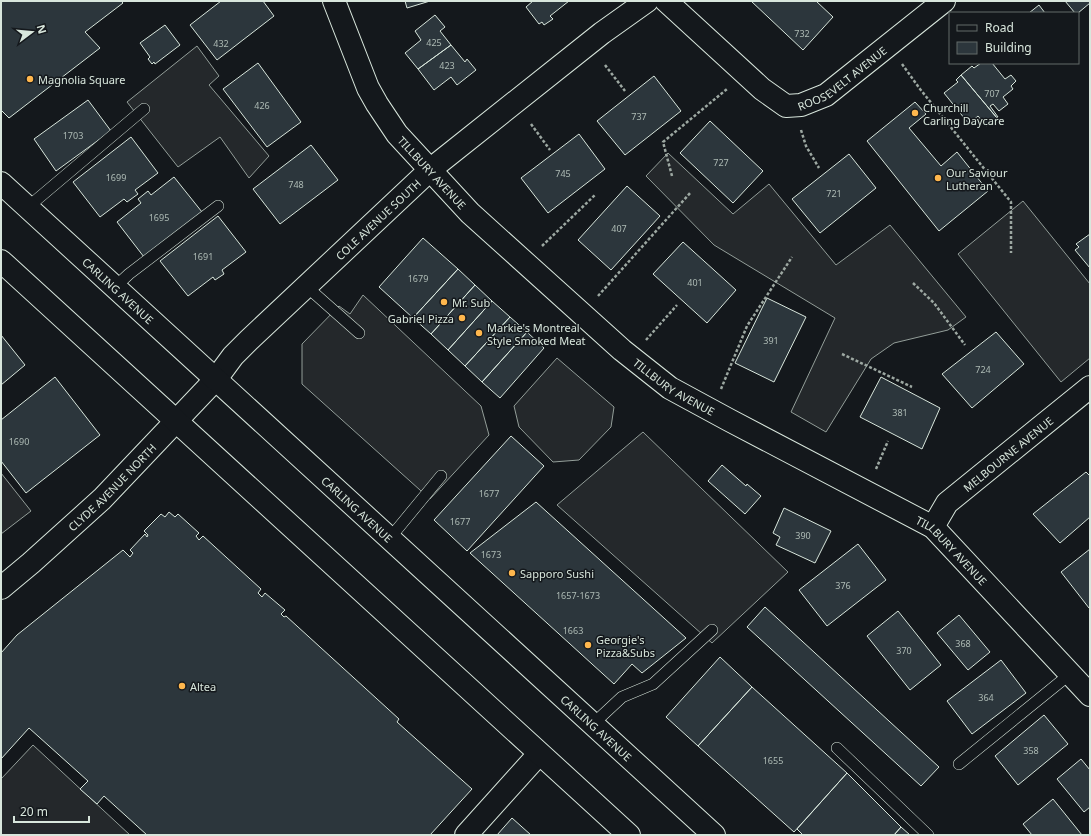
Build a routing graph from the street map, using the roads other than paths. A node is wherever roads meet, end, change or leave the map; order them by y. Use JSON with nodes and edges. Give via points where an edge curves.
{"nodes":[{"id":1,"x":334,"y":1,"type":"edge"},
{"id":2,"x":647,"y":1,"type":"edge"},
{"id":3,"x":666,"y":1,"type":"edge"},
{"id":4,"x":944,"y":1,"type":"edge"},
{"id":5,"x":144,"y":109,"type":"dead end"},
{"id":6,"x":431,"y":169,"type":"junction"},
{"id":7,"x":1,"y":183,"type":"edge"},
{"id":8,"x":218,"y":206,"type":"dead end"},
{"id":9,"x":28,"y":208,"type":"junction"},
{"id":10,"x":1,"y":261,"type":"edge"},
{"id":11,"x":306,"y":286,"type":"junction"},
{"id":12,"x":115,"y":287,"type":"junction"},
{"id":13,"x":359,"y":333,"type":"dead end"},
{"id":14,"x":216,"y":379,"type":"junction"},
{"id":15,"x":1090,"y":387,"type":"edge"},
{"id":16,"x":176,"y":422,"type":"junction"},
{"id":17,"x":441,"y":476,"type":"dead end"},
{"id":18,"x":933,"y":527,"type":"junction"},
{"id":19,"x":390,"y":538,"type":"junction"},
{"id":20,"x":1,"y":588,"type":"edge"},
{"id":21,"x":712,"y":630,"type":"dead end"},
{"id":22,"x":1070,"y":674,"type":"junction"},
{"id":23,"x":1090,"y":695,"type":"edge"},
{"id":24,"x":593,"y":724,"type":"junction"},
{"id":25,"x":837,"y":748,"type":"dead end"},
{"id":26,"x":539,"y":754,"type":"junction"},
{"id":27,"x":959,"y":764,"type":"dead end"},
{"id":28,"x":466,"y":835,"type":"edge"},
{"id":29,"x":628,"y":835,"type":"edge"},
{"id":30,"x":714,"y":835,"type":"edge"},
{"id":31,"x":928,"y":835,"type":"edge"}],
"edges":[{"from":1,"to":6,"type":"street","name":"TILLBURY AVENUE","via":[[368,88],[377,104],[397,134]]},
{"from":2,"to":6,"type":"street","name":"COLE AVENUE SOUTH","via":[[602,33]]},
{"from":3,"to":4,"type":"street","name":"ROOSEVELT AVENUE","via":[[762,89],[786,106],[801,105],[826,95]]},
{"from":5,"to":9,"type":"lane"},
{"from":6,"to":11,"type":"street","name":"COLE AVENUE SOUTH"},
{"from":6,"to":18,"type":"street","name":"TILLBURY AVENUE","via":[[470,213],[622,350],[670,388]]},
{"from":7,"to":9,"type":"street","name":"CARLING AVENUE"},
{"from":8,"to":12,"type":"lane"},
{"from":9,"to":12,"type":"street","name":"CARLING AVENUE"},
{"from":10,"to":16,"type":"street"},
{"from":11,"to":13,"type":"lane"},
{"from":11,"to":14,"type":"street","name":"COLE AVENUE SOUTH","via":[[233,356]]},
{"from":12,"to":14,"type":"street","name":"CARLING AVENUE"},
{"from":14,"to":16,"type":"street","name":"CLYDE AVENUE NORTH"},
{"from":14,"to":19,"type":"street","name":"CARLING AVENUE"},
{"from":15,"to":18,"type":"street","name":"MELBOURNE AVENUE","via":[[947,503]]},
{"from":16,"to":20,"type":"street","name":"CLYDE AVENUE NORTH","via":[[102,500]]},
{"from":16,"to":26,"type":"street"},
{"from":17,"to":19,"type":"lane"},
{"from":18,"to":22,"type":"street","name":"TILLBURY AVENUE"},
{"from":19,"to":24,"type":"street","name":"CARLING AVENUE"},
{"from":21,"to":24,"type":"lane","via":[[653,684],[622,697]]},
{"from":22,"to":23,"type":"street","name":"TILLBURY AVENUE"},
{"from":22,"to":27,"type":"lane"},
{"from":24,"to":30,"type":"street","name":"CARLING AVENUE"},
{"from":25,"to":31,"type":"lane"},
{"from":26,"to":28,"type":"street"},
{"from":26,"to":29,"type":"street"}]}
